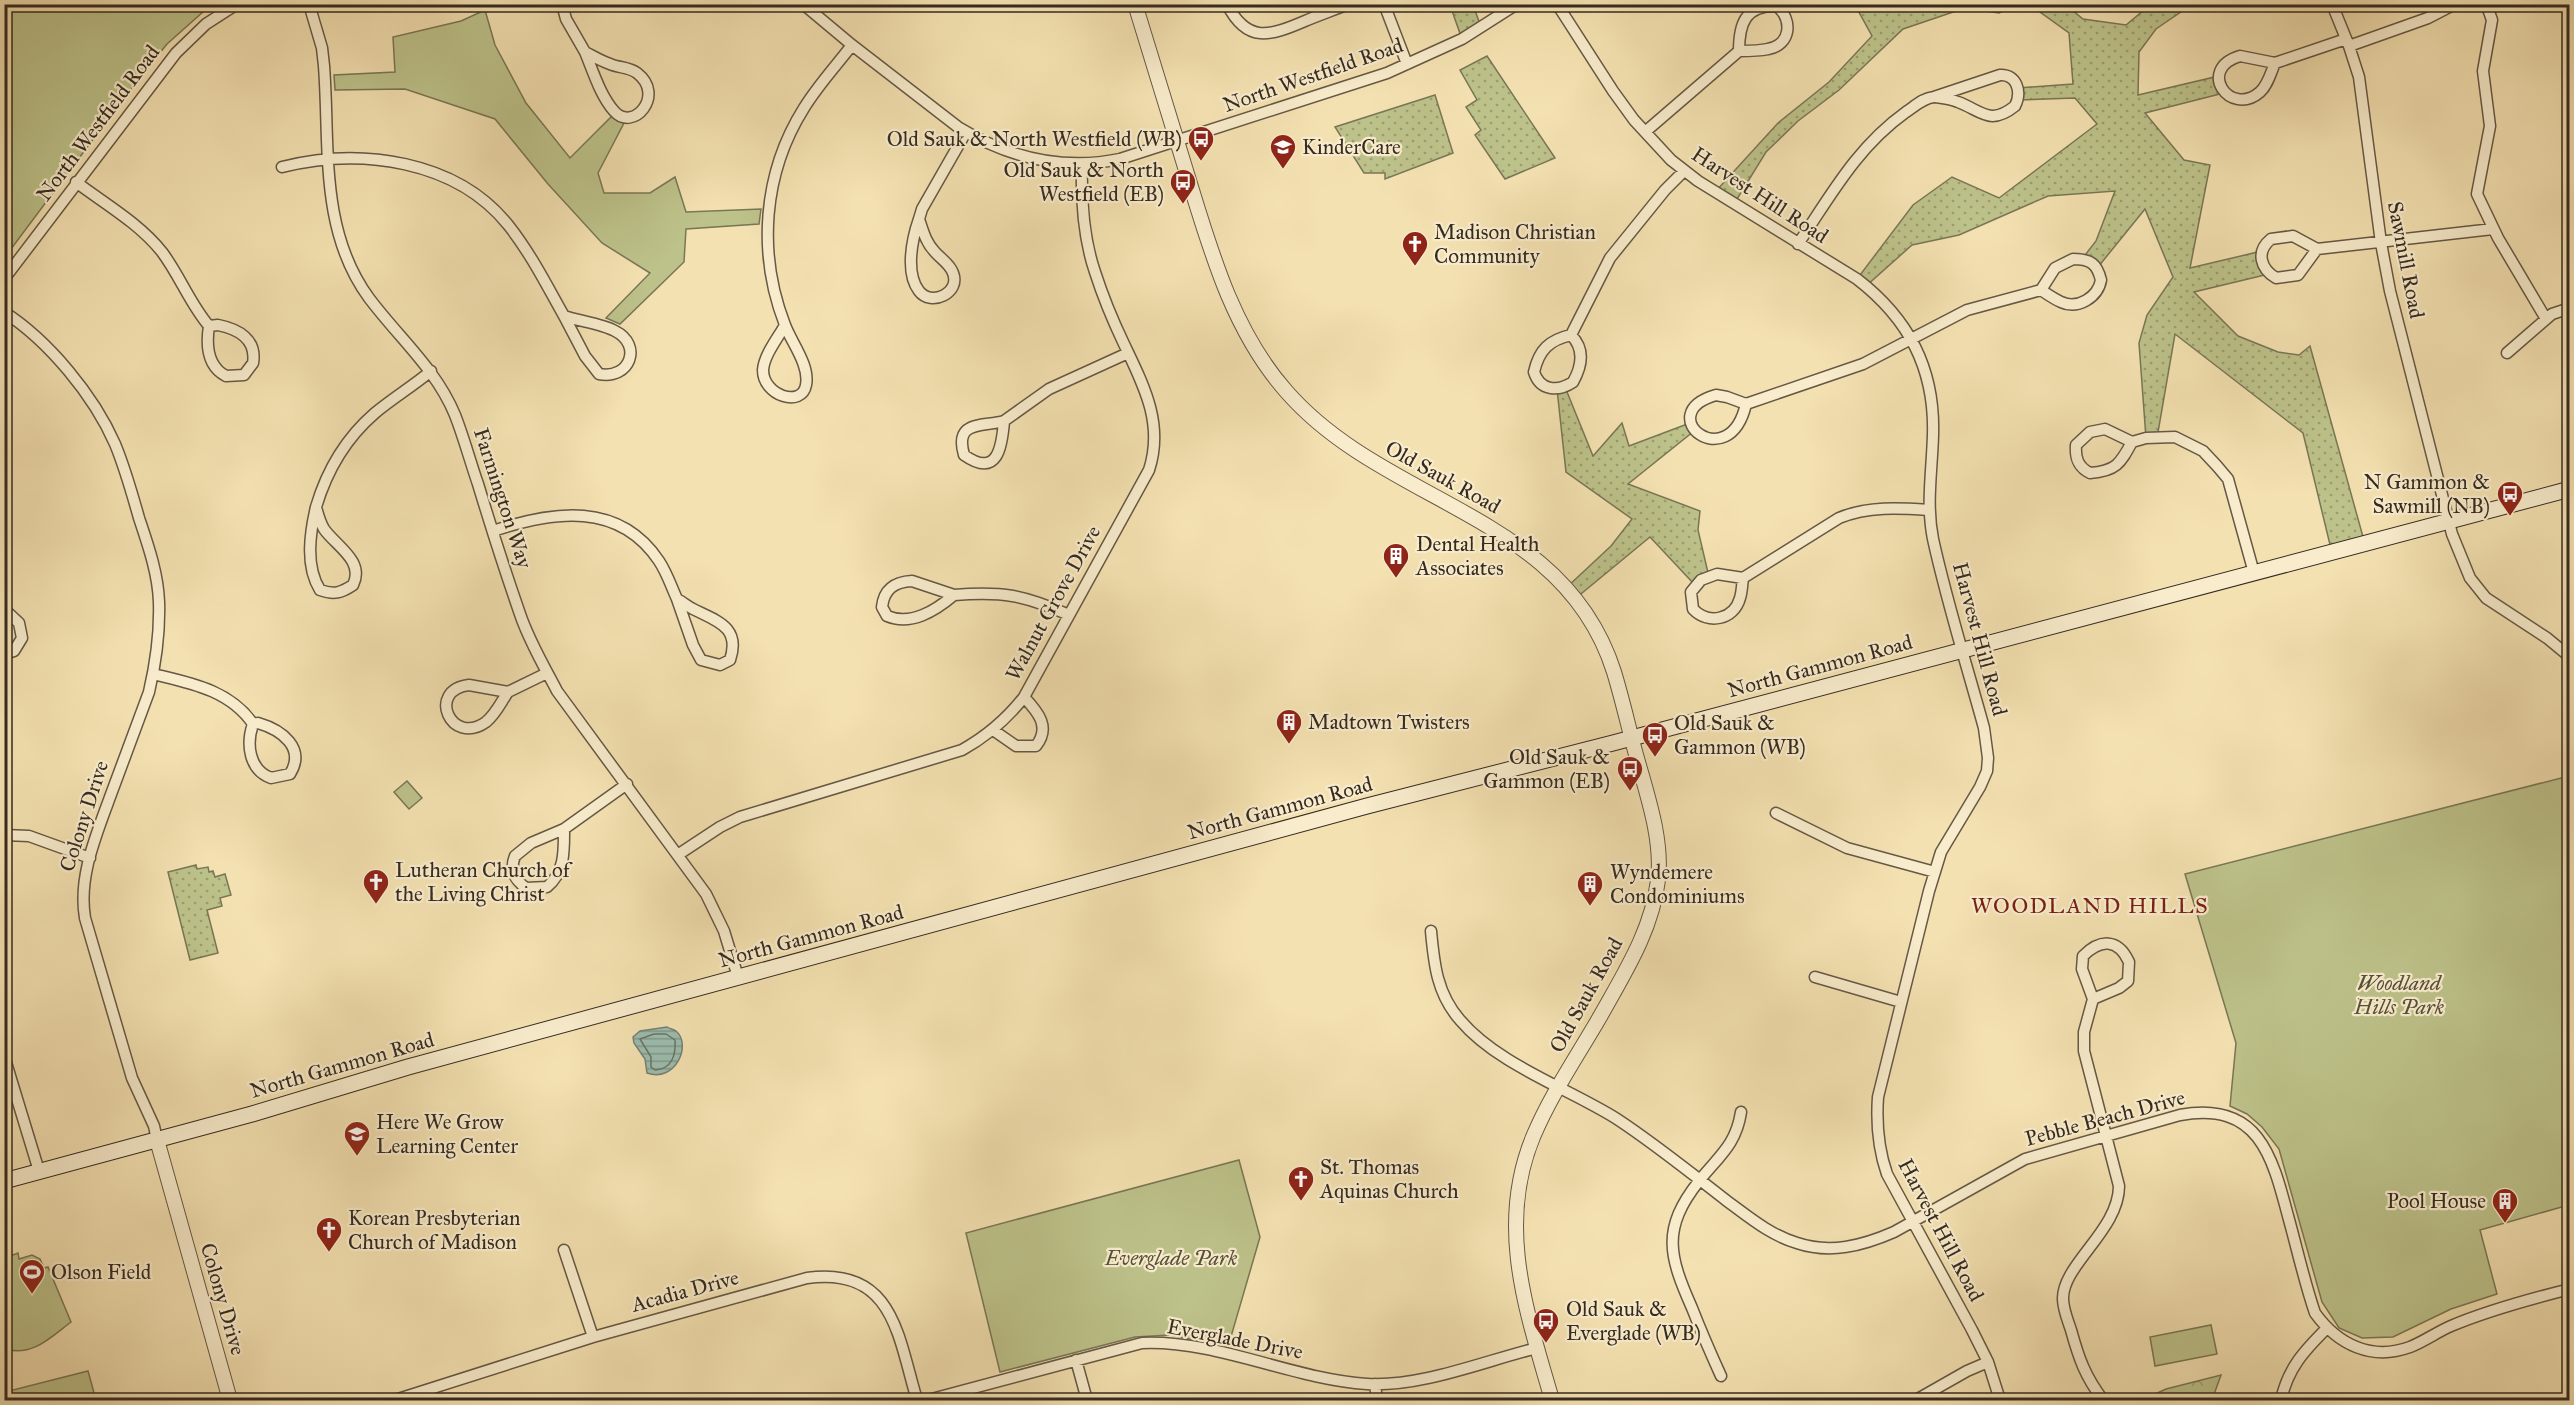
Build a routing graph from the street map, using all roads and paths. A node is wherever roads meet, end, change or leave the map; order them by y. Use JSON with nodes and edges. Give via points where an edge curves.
{"nodes":[{"id":1,"x":237,"y":4,"type":"edge"},
{"id":2,"x":309,"y":4,"type":"edge"},
{"id":3,"x":562,"y":4,"type":"edge"},
{"id":4,"x":803,"y":4,"type":"edge"},
{"id":5,"x":1135,"y":4,"type":"edge"},
{"id":6,"x":1227,"y":4,"type":"edge"},
{"id":7,"x":1348,"y":4,"type":"edge"},
{"id":8,"x":1384,"y":4,"type":"edge"},
{"id":9,"x":1517,"y":4,"type":"edge"},
{"id":10,"x":1557,"y":4,"type":"edge"},
{"id":11,"x":2332,"y":4,"type":"edge"},
{"id":12,"x":2455,"y":4,"type":"edge"},
{"id":13,"x":2482,"y":4,"type":"edge"},
{"id":14,"x":2348,"y":43,"type":"junction"},
{"id":15,"x":852,"y":45,"type":"junction"},
{"id":16,"x":1739,"y":51,"type":"junction"},
{"id":17,"x":585,"y":52,"type":"junction"},
{"id":18,"x":2275,"y":63,"type":"junction"},
{"id":19,"x":1407,"y":64,"type":"junction"},
{"id":20,"x":1934,"y":97,"type":"junction"},
{"id":21,"x":966,"y":132,"type":"junction"},
{"id":22,"x":1645,"y":132,"type":"junction"},
{"id":23,"x":1177,"y":141,"type":"junction"},
{"id":24,"x":328,"y":159,"type":"junction"},
{"id":25,"x":1082,"y":164,"type":"junction"},
{"id":26,"x":282,"y":167,"type":"dead end"},
{"id":27,"x":1684,"y":171,"type":"junction"},
{"id":28,"x":76,"y":182,"type":"junction"},
{"id":29,"x":919,"y":219,"type":"junction"},
{"id":30,"x":2493,"y":229,"type":"junction"},
{"id":31,"x":2381,"y":243,"type":"junction"},
{"id":32,"x":1798,"y":244,"type":"junction"},
{"id":33,"x":2318,"y":249,"type":"junction"},
{"id":34,"x":4,"y":279,"type":"edge"},
{"id":35,"x":2041,"y":290,"type":"junction"},
{"id":36,"x":2570,"y":308,"type":"edge"},
{"id":37,"x":4,"y":312,"type":"edge"},
{"id":38,"x":564,"y":316,"type":"junction"},
{"id":39,"x":2546,"y":319,"type":"junction"},
{"id":40,"x":785,"y":324,"type":"junction"},
{"id":41,"x":209,"y":326,"type":"junction"},
{"id":42,"x":1571,"y":335,"type":"junction"},
{"id":43,"x":1911,"y":339,"type":"junction"},
{"id":44,"x":1128,"y":353,"type":"junction"},
{"id":45,"x":2507,"y":353,"type":"dead end"},
{"id":46,"x":431,"y":371,"type":"junction"},
{"id":47,"x":1746,"y":404,"type":"junction"},
{"id":48,"x":1004,"y":421,"type":"junction"},
{"id":49,"x":2132,"y":442,"type":"junction"},
{"id":50,"x":2570,"y":489,"type":"edge"},
{"id":51,"x":316,"y":507,"type":"junction"},
{"id":52,"x":1929,"y":510,"type":"junction"},
{"id":53,"x":2448,"y":521,"type":"junction"},
{"id":54,"x":493,"y":531,"type":"junction"},
{"id":55,"x":2254,"y":573,"type":"junction"},
{"id":56,"x":1743,"y":578,"type":"junction"},
{"id":57,"x":954,"y":595,"type":"junction"},
{"id":58,"x":677,"y":599,"type":"junction"},
{"id":59,"x":4,"y":609,"type":"edge"},
{"id":60,"x":1069,"y":615,"type":"junction"},
{"id":61,"x":1963,"y":650,"type":"junction"},
{"id":62,"x":4,"y":654,"type":"edge"},
{"id":63,"x":2570,"y":657,"type":"edge"},
{"id":64,"x":547,"y":673,"type":"junction"},
{"id":65,"x":153,"y":674,"type":"junction"},
{"id":66,"x":508,"y":692,"type":"junction"},
{"id":67,"x":1024,"y":697,"type":"junction"},
{"id":68,"x":253,"y":724,"type":"junction"},
{"id":69,"x":993,"y":730,"type":"junction"},
{"id":70,"x":1632,"y":738,"type":"junction"},
{"id":71,"x":627,"y":784,"type":"junction"},
{"id":72,"x":1776,"y":813,"type":"dead end"},
{"id":73,"x":564,"y":829,"type":"junction"},
{"id":74,"x":4,"y":835,"type":"edge"},
{"id":75,"x":679,"y":854,"type":"junction"},
{"id":76,"x":90,"y":858,"type":"junction"},
{"id":77,"x":1935,"y":872,"type":"junction"},
{"id":78,"x":1431,"y":931,"type":"dead end"},
{"id":79,"x":738,"y":977,"type":"junction"},
{"id":80,"x":1815,"y":977,"type":"dead end"},
{"id":81,"x":2093,"y":999,"type":"junction"},
{"id":82,"x":1901,"y":1002,"type":"junction"},
{"id":83,"x":4,"y":1056,"type":"edge"},
{"id":84,"x":1559,"y":1087,"type":"junction"},
{"id":85,"x":1741,"y":1112,"type":"dead end"},
{"id":86,"x":2105,"y":1135,"type":"junction"},
{"id":87,"x":157,"y":1140,"type":"junction"},
{"id":88,"x":39,"y":1172,"type":"junction"},
{"id":89,"x":1700,"y":1180,"type":"junction"},
{"id":90,"x":4,"y":1181,"type":"edge"},
{"id":91,"x":1911,"y":1222,"type":"junction"},
{"id":92,"x":564,"y":1250,"type":"dead end"},
{"id":93,"x":2570,"y":1289,"type":"edge"},
{"id":94,"x":2327,"y":1328,"type":"junction"},
{"id":95,"x":593,"y":1337,"type":"junction"},
{"id":96,"x":1537,"y":1348,"type":"junction"},
{"id":97,"x":1076,"y":1360,"type":"junction"},
{"id":98,"x":1988,"y":1362,"type":"junction"},
{"id":99,"x":1721,"y":1376,"type":"dead end"},
{"id":100,"x":1375,"y":1384,"type":"junction"},
{"id":101,"x":230,"y":1401,"type":"edge"},
{"id":102,"x":395,"y":1401,"type":"edge"},
{"id":103,"x":917,"y":1401,"type":"edge"},
{"id":104,"x":928,"y":1401,"type":"edge"},
{"id":105,"x":1087,"y":1401,"type":"edge"},
{"id":106,"x":1377,"y":1401,"type":"edge"},
{"id":107,"x":1552,"y":1401,"type":"edge"},
{"id":108,"x":1916,"y":1401,"type":"edge"},
{"id":109,"x":2000,"y":1401,"type":"edge"},
{"id":110,"x":2103,"y":1401,"type":"edge"},
{"id":111,"x":2281,"y":1401,"type":"edge"}],
"edges":[{"from":1,"to":28,"type":"street","name":"North Westfield Road","via":[[206,24],[176,53]]},
{"from":2,"to":24,"type":"street","name":"Farmington Way","via":[[322,48]]},
{"from":3,"to":17,"type":"street"},
{"from":4,"to":15,"type":"street","name":"North Westfield Road"},
{"from":5,"to":23,"type":"street","name":"Old Sauk Road","via":[[1166,126]]},
{"from":6,"to":7,"type":"street","via":[[1238,23],[1262,35]]},
{"from":8,"to":19,"type":"street"},
{"from":9,"to":19,"type":"street","name":"North Westfield Road","via":[[1462,39]]},
{"from":10,"to":22,"type":"street","name":"Harvest Hill Road","via":[[1613,91]]},
{"from":11,"to":14,"type":"street","name":"Sawmill Road"},
{"from":12,"to":14,"type":"street","via":[[2428,18]]},
{"from":13,"to":30,"type":"street","via":[[2492,20],[2483,71],[2490,126],[2477,194]]},
{"from":14,"to":18,"type":"street"},
{"from":14,"to":31,"type":"street","name":"Sawmill Road","via":[[2359,77]]},
{"from":15,"to":21,"type":"street","name":"North Westfield Road"},
{"from":15,"to":40,"type":"street","via":[[804,109],[787,140],[771,189],[769,266]]},
{"from":16,"to":16,"type":"street","via":[[1769,49],[1782,42],[1789,29],[1782,10],[1777,6],[1762,7],[1748,15],[1739,33]]},
{"from":16,"to":22,"type":"street"},
{"from":17,"to":17,"type":"street","via":[[614,111],[626,117],[641,113],[649,96],[638,74]]},
{"from":18,"to":18,"type":"street","via":[[2247,56],[2231,59],[2223,66],[2220,86],[2228,97],[2250,97],[2262,91]]},
{"from":19,"to":23,"type":"street","name":"North Westfield Road","via":[[1368,81]]},
{"from":20,"to":20,"type":"street","via":[[2007,75],[2013,78],[2019,92],[2015,106],[1990,117],[1957,101]]},
{"from":20,"to":32,"type":"street","via":[[1899,117],[1867,144],[1835,185]]},
{"from":21,"to":25,"type":"street","name":"North Westfield Road","via":[[1019,156]]},
{"from":21,"to":29,"type":"street"},
{"from":22,"to":27,"type":"street","name":"Harvest Hill Road"},
{"from":23,"to":25,"type":"street","name":"North Westfield Road","via":[[1120,159]]},
{"from":23,"to":70,"type":"street","name":"Old Sauk Road","via":[[1229,298],[1274,378],[1307,414],[1344,444],[1515,543],[1557,576],[1598,632],[1614,671]]},
{"from":24,"to":26,"type":"street"},
{"from":24,"to":38,"type":"street","via":[[406,163],[434,172],[481,199],[508,225]]},
{"from":24,"to":46,"type":"street","name":"Farmington Way","via":[[332,212],[347,259],[369,298]]},
{"from":25,"to":44,"type":"street","name":"Walnut Grove Drive","via":[[1083,216],[1094,269]]},
{"from":27,"to":32,"type":"street","name":"Harvest Hill Road"},
{"from":27,"to":42,"type":"street","via":[[1610,258]]},
{"from":28,"to":34,"type":"street","name":"North Westfield Road"},
{"from":28,"to":41,"type":"street","via":[[148,237],[176,272]]},
{"from":29,"to":29,"type":"street","via":[[911,251],[915,285],[924,296],[945,296],[954,284],[954,274],[927,242]]},
{"from":30,"to":31,"type":"street"},
{"from":30,"to":39,"type":"street"},
{"from":31,"to":33,"type":"street"},
{"from":31,"to":53,"type":"street","name":"Sawmill Road"},
{"from":32,"to":43,"type":"street","name":"Harvest Hill Road","via":[[1874,292],[1900,320]]},
{"from":33,"to":33,"type":"street","via":[[2293,236],[2277,237],[2266,243],[2261,261],[2264,269],[2276,278],[2292,278],[2306,267]]},
{"from":35,"to":35,"type":"street","via":[[2062,303],[2086,301],[2094,295],[2101,280],[2098,267],[2090,260],[2073,259],[2055,268]]},
{"from":35,"to":43,"type":"street","via":[[1966,310]]},
{"from":36,"to":39,"type":"street"},
{"from":37,"to":65,"type":"street","name":"Colony Drive","via":[[45,346],[80,386],[114,441],[155,573],[159,627]]},
{"from":38,"to":38,"type":"street","via":[[599,374],[609,376],[624,369],[631,351],[622,336],[615,330]]},
{"from":39,"to":45,"type":"street"},
{"from":40,"to":40,"type":"street","via":[[763,372],[766,385],[784,397],[803,392],[806,385],[803,364]]},
{"from":41,"to":41,"type":"street","via":[[213,364],[226,376],[244,375],[254,357],[247,337],[231,327]]},
{"from":42,"to":42,"type":"street","via":[[1548,343],[1543,349],[1534,372],[1542,385],[1557,389],[1573,382],[1582,357]]},
{"from":43,"to":47,"type":"street","via":[[1853,368]]},
{"from":43,"to":52,"type":"street","name":"Harvest Hill Road","via":[[1924,366],[1932,397]]},
{"from":44,"to":48,"type":"street","via":[[1049,389]]},
{"from":44,"to":60,"type":"street","name":"Walnut Grove Drive","via":[[1151,406],[1153,458]]},
{"from":46,"to":51,"type":"street","via":[[375,413],[352,436],[330,469]]},
{"from":46,"to":54,"type":"street","name":"Farmington Way","via":[[456,417]]},
{"from":47,"to":47,"type":"street","via":[[1716,395],[1696,405],[1690,423],[1701,437],[1723,437],[1737,426]]},
{"from":48,"to":48,"type":"street","via":[[978,424],[965,432],[961,440],[964,455],[983,462],[994,459],[1000,452]]},
{"from":49,"to":49,"type":"street","via":[[2105,429],[2090,432],[2076,444],[2075,456],[2082,469],[2104,472],[2118,465]]},
{"from":49,"to":55,"type":"street","via":[[2175,437],[2203,451],[2217,466],[2228,479]]},
{"from":50,"to":53,"type":"main road","name":"North Gammon Road"},
{"from":51,"to":51,"type":"street","via":[[311,538],[314,575],[320,590],[337,593],[353,585],[355,570],[347,552],[321,524]]},
{"from":52,"to":56,"type":"street","via":[[1886,508],[1851,513]]},
{"from":52,"to":61,"type":"street","name":"Harvest Hill Road"},
{"from":53,"to":55,"type":"main road","name":"North Gammon Road"},
{"from":53,"to":63,"type":"street","name":"Sawmill Road","via":[[2470,578],[2486,598]]},
{"from":54,"to":58,"type":"street","via":[[560,515],[616,523],[652,551]]},
{"from":54,"to":64,"type":"street","name":"Farmington Way","via":[[520,614]]},
{"from":55,"to":61,"type":"main road","name":"North Gammon Road"},
{"from":56,"to":56,"type":"street","via":[[1717,574],[1701,580],[1691,592],[1693,609],[1713,619],[1731,613],[1740,599]]},
{"from":57,"to":57,"type":"street","via":[[912,581],[902,582],[887,591],[882,607],[887,616],[903,621],[915,619]]},
{"from":57,"to":60,"type":"street","via":[[1019,595]]},
{"from":58,"to":58,"type":"street","via":[[701,660],[720,665],[730,660],[732,639],[726,626]]},
{"from":59,"to":62,"type":"street","via":[[19,623],[22,638],[14,651]]},
{"from":60,"to":67,"type":"street","name":"Walnut Grove Drive"},
{"from":61,"to":70,"type":"main road","name":"North Gammon Road"},
{"from":61,"to":77,"type":"street","name":"Harvest Hill Road","via":[[1989,759],[1983,782],[1949,836]]},
{"from":64,"to":66,"type":"street"},
{"from":64,"to":71,"type":"street","name":"Farmington Way"},
{"from":65,"to":68,"type":"street","via":[[212,690]]},
{"from":65,"to":76,"type":"street","name":"Colony Drive"},
{"from":66,"to":66,"type":"street","via":[[456,688],[446,703],[447,716],[457,726],[478,726],[490,718]]},
{"from":67,"to":69,"type":"street","name":"Walnut Grove Drive"},
{"from":67,"to":69,"type":"street","via":[[1036,710],[1044,730],[1036,746],[1016,746]]},
{"from":68,"to":68,"type":"street","via":[[250,753],[257,770],[271,778],[290,774],[296,759],[287,738],[270,727]]},
{"from":69,"to":75,"type":"street","name":"Walnut Grove Drive","via":[[962,750],[931,761],[740,817]]},
{"from":70,"to":79,"type":"main road","name":"North Gammon Road"},
{"from":70,"to":84,"type":"street","name":"Old Sauk Road","via":[[1657,847],[1659,875],[1654,900],[1649,922],[1626,970]]},
{"from":71,"to":73,"type":"street"},
{"from":71,"to":75,"type":"street","name":"Farmington Way"},
{"from":72,"to":77,"type":"street","via":[[1836,844]]},
{"from":73,"to":73,"type":"street","via":[[531,843],[514,856],[513,872],[518,882],[530,889],[552,883],[563,864]]},
{"from":74,"to":76,"type":"street","via":[[29,836]]},
{"from":75,"to":79,"type":"street","name":"Farmington Way","via":[[717,914]]},
{"from":76,"to":87,"type":"street","name":"Colony Drive","via":[[84,877],[85,918],[132,1078]]},
{"from":77,"to":82,"type":"street","name":"Harvest Hill Road"},
{"from":78,"to":84,"type":"street","name":"Pebble Beach Drive","via":[[1437,980],[1461,1022],[1502,1055]]},
{"from":79,"to":87,"type":"main road","name":"North Gammon Road"},
{"from":80,"to":82,"type":"street"},
{"from":81,"to":81,"type":"street","via":[[2128,981],[2129,962],[2119,946],[2100,944],[2083,956],[2082,969]]},
{"from":81,"to":86,"type":"street","via":[[2084,1032],[2084,1051]]},
{"from":82,"to":91,"type":"street","name":"Harvest Hill Road","via":[[1878,1097],[1876,1125],[1887,1174]]},
{"from":83,"to":88,"type":"street"},
{"from":84,"to":89,"type":"street","name":"Pebble Beach Drive","via":[[1617,1119]]},
{"from":84,"to":96,"type":"street","name":"Old Sauk Road","via":[[1524,1162],[1518,1189],[1518,1272]]},
{"from":85,"to":89,"type":"street","via":[[1738,1132]]},
{"from":86,"to":91,"type":"street","name":"Pebble Beach Drive","via":[[2025,1159]]},
{"from":86,"to":94,"type":"street","name":"Pebble Beach Drive","via":[[2194,1113],[2221,1115],[2251,1131],[2271,1157],[2310,1299]]},
{"from":86,"to":110,"type":"street","via":[[2119,1186],[2117,1205],[2069,1279],[2063,1300],[2079,1362]]},
{"from":87,"to":88,"type":"main road","name":"North Gammon Road"},
{"from":87,"to":101,"type":"street","name":"Colony Drive"},
{"from":88,"to":90,"type":"main road","name":"North Gammon Road"},
{"from":89,"to":91,"type":"street","name":"Pebble Beach Drive","via":[[1766,1229],[1799,1244],[1821,1248],[1865,1244]]},
{"from":89,"to":99,"type":"street","via":[[1674,1225],[1672,1256]]},
{"from":91,"to":98,"type":"street","name":"Harvest Hill Road"},
{"from":92,"to":95,"type":"street"},
{"from":93,"to":94,"type":"street","name":"Pebble Beach Drive","via":[[2451,1326],[2398,1350],[2366,1351],[2346,1344]]},
{"from":94,"to":111,"type":"street","via":[[2292,1368]]},
{"from":95,"to":102,"type":"street","name":"Acadia Drive"},
{"from":95,"to":103,"type":"street","name":"Acadia Drive","via":[[807,1278],[840,1277],[870,1291],[891,1315]]},
{"from":96,"to":100,"type":"street","name":"Everglade Drive","via":[[1426,1378]]},
{"from":96,"to":107,"type":"street","name":"Old Sauk Road"},
{"from":97,"to":100,"type":"street","name":"Everglade Drive","via":[[1142,1343],[1174,1343]]},
{"from":97,"to":104,"type":"street","name":"Everglade Drive"},
{"from":97,"to":105,"type":"street"},
{"from":98,"to":108,"type":"street"},
{"from":98,"to":109,"type":"street","name":"Harvest Hill Road"},
{"from":100,"to":106,"type":"street"}]}
